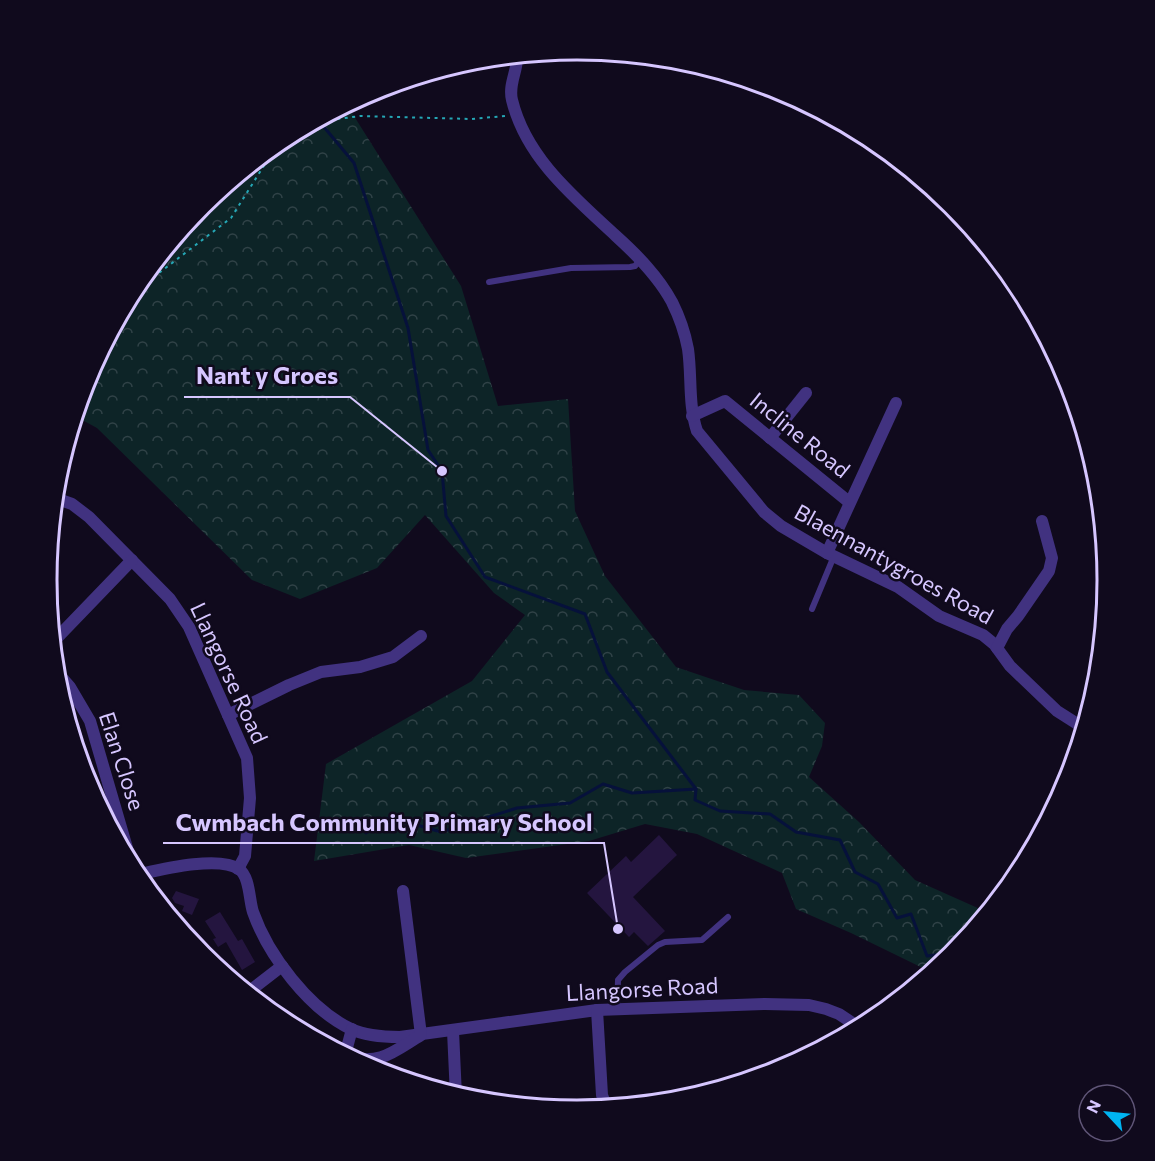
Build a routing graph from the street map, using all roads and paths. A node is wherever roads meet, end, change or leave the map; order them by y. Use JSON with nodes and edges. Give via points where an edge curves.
{"nodes":[{"id":1,"x":515,"y":64,"type":"edge"},
{"id":2,"x":517,"y":115,"type":"junction"},
{"id":3,"x":338,"y":119,"type":"edge"},
{"id":4,"x":264,"y":166,"type":"edge"},
{"id":5,"x":640,"y":259,"type":"junction"},
{"id":6,"x":158,"y":274,"type":"edge"},
{"id":7,"x":489,"y":282,"type":"dead end"},
{"id":8,"x":806,"y":393,"type":"dead end"},
{"id":9,"x":896,"y":403,"type":"dead end"},
{"id":10,"x":692,"y":416,"type":"junction"},
{"id":11,"x":770,"y":438,"type":"junction"},
{"id":12,"x":63,"y":501,"type":"edge"},
{"id":13,"x":849,"y":502,"type":"junction"},
{"id":14,"x":1042,"y":521,"type":"dead end"},
{"id":15,"x":830,"y":554,"type":"junction"},
{"id":16,"x":132,"y":560,"type":"junction"},
{"id":17,"x":812,"y":609,"type":"dead end"},
{"id":18,"x":60,"y":635,"type":"edge"},
{"id":19,"x":421,"y":636,"type":"dead end"},
{"id":20,"x":997,"y":648,"type":"junction"},
{"id":21,"x":68,"y":684,"type":"edge"},
{"id":22,"x":228,"y":715,"type":"junction"},
{"id":23,"x":1077,"y":723,"type":"edge"},
{"id":24,"x":123,"y":834,"type":"edge"},
{"id":25,"x":238,"y":869,"type":"junction"},
{"id":26,"x":146,"y":872,"type":"edge"},
{"id":27,"x":403,"y":891,"type":"dead end"},
{"id":28,"x":728,"y":917,"type":"dead end"},
{"id":29,"x":282,"y":966,"type":"junction"},
{"id":30,"x":254,"y":988,"type":"edge"},
{"id":31,"x":617,"y":1008,"type":"junction"},
{"id":32,"x":597,"y":1010,"type":"junction"},
{"id":33,"x":852,"y":1022,"type":"edge"},
{"id":34,"x":352,"y":1029,"type":"junction"},
{"id":35,"x":453,"y":1031,"type":"junction"},
{"id":36,"x":421,"y":1035,"type":"junction"},
{"id":37,"x":347,"y":1047,"type":"edge"},
{"id":38,"x":375,"y":1060,"type":"edge"},
{"id":39,"x":456,"y":1086,"type":"edge"},
{"id":40,"x":604,"y":1100,"type":"edge"}],
"edges":[{"from":1,"to":2,"type":"street","name":"Blaennantygroes Road","via":[[511,98]]},
{"from":2,"to":3,"type":"path","via":[[471,119]]},
{"from":2,"to":5,"type":"street","name":"Blaennantygroes Road","via":[[539,159]]},
{"from":4,"to":6,"type":"path","via":[[231,218]]},
{"from":5,"to":7,"type":"lane","via":[[630,267],[571,268]]},
{"from":5,"to":10,"type":"street","name":"Blaennantygroes Road","via":[[671,301],[681,323],[688,349]]},
{"from":8,"to":11,"type":"street"},
{"from":9,"to":13,"type":"street"},
{"from":10,"to":11,"type":"street","name":"Incline Road","via":[[725,401]]},
{"from":10,"to":15,"type":"street","name":"Blaennantygroes Road","via":[[697,431],[764,512]]},
{"from":11,"to":13,"type":"street","name":"Incline Road"},
{"from":12,"to":16,"type":"street","name":"Llangorse Road","via":[[89,517]]},
{"from":13,"to":15,"type":"street"},
{"from":14,"to":20,"type":"street","via":[[1052,558],[1049,571]]},
{"from":15,"to":17,"type":"lane"},
{"from":15,"to":20,"type":"street","name":"Blaennantygroes Road","via":[[898,587],[939,616],[983,635]]},
{"from":16,"to":18,"type":"street"},
{"from":16,"to":22,"type":"street","name":"Llangorse Road","via":[[170,599],[189,627]]},
{"from":19,"to":22,"type":"street","via":[[393,657],[360,667],[321,672]]},
{"from":20,"to":23,"type":"street","name":"Blaennantygroes Road","via":[[1057,711]]},
{"from":21,"to":24,"type":"street","name":"Elan Close","via":[[90,721]]},
{"from":22,"to":25,"type":"street","name":"Llangorse Road","via":[[247,758],[249,810],[245,856]]},
{"from":25,"to":26,"type":"street","via":[[220,864],[184,865]]},
{"from":25,"to":29,"type":"street","name":"Llangorse Road","via":[[244,873],[252,911]]},
{"from":27,"to":36,"type":"street"},
{"from":28,"to":31,"type":"lane","via":[[702,940],[665,942],[625,972],[618,980]]},
{"from":29,"to":30,"type":"street"},
{"from":29,"to":34,"type":"street","name":"Llangorse Road","via":[[307,996]]},
{"from":31,"to":32,"type":"street","name":"Llangorse Road"},
{"from":31,"to":33,"type":"street","name":"Llangorse Road","via":[[809,1005]]},
{"from":32,"to":35,"type":"street","name":"Llangorse Road"},
{"from":32,"to":40,"type":"street"},
{"from":34,"to":36,"type":"street","name":"Llangorse Road","via":[[385,1037]]},
{"from":34,"to":37,"type":"street"},
{"from":35,"to":36,"type":"street","name":"Llangorse Road"},
{"from":35,"to":39,"type":"street"},
{"from":36,"to":38,"type":"street","name":"Llangorse Road"}]}
